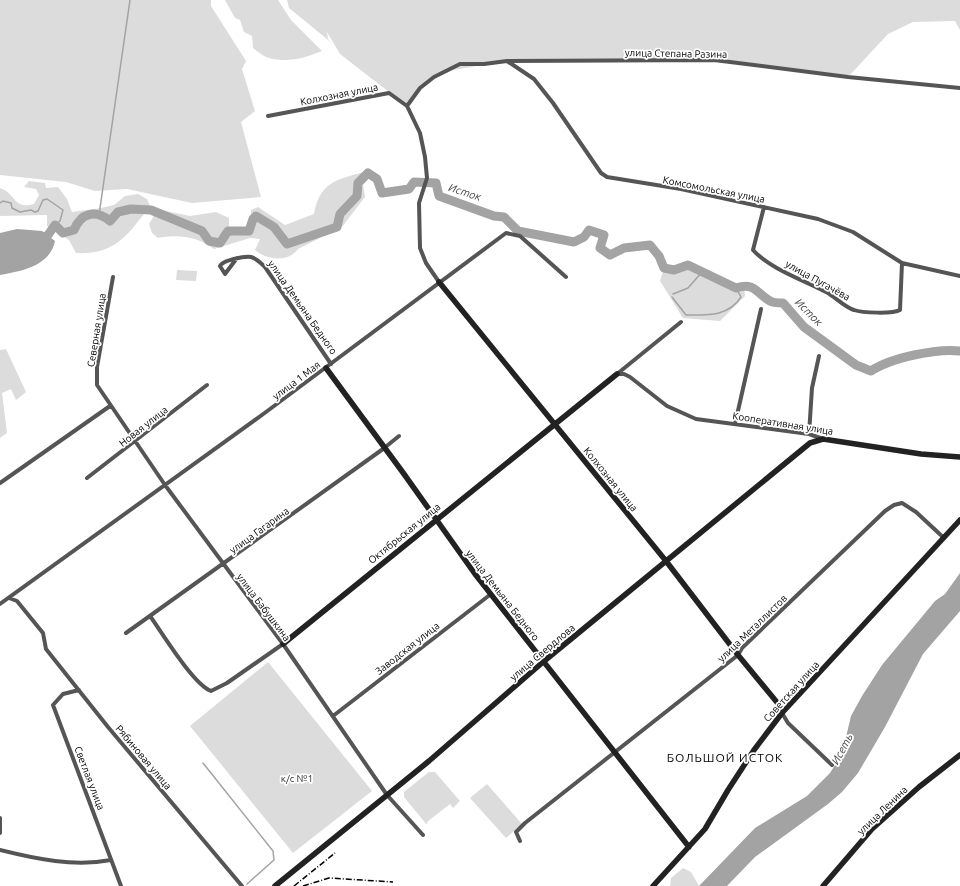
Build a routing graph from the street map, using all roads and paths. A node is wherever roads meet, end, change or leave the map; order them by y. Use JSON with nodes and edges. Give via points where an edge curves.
{"nodes":[{"id":1,"x":507,"y":61,"type":"junction"},
{"id":2,"x":960,"y":88,"type":"edge"},
{"id":3,"x":407,"y":106,"type":"junction"},
{"id":4,"x":268,"y":116,"type":"dead end"},
{"id":5,"x":764,"y":207,"type":"junction"},
{"id":6,"x":238,"y":258,"type":"dead end"},
{"id":7,"x":902,"y":263,"type":"junction"},
{"id":8,"x":960,"y":276,"type":"edge"},
{"id":9,"x":566,"y":277,"type":"dead end"},
{"id":10,"x":113,"y":278,"type":"dead end"},
{"id":11,"x":439,"y":282,"type":"junction"},
{"id":12,"x":761,"y":309,"type":"dead end"},
{"id":13,"x":681,"y":322,"type":"dead end"},
{"id":14,"x":819,"y":356,"type":"dead end"},
{"id":15,"x":328,"y":366,"type":"junction"},
{"id":16,"x":617,"y":374,"type":"junction"},
{"id":17,"x":97,"y":384,"type":"joint"},
{"id":18,"x":207,"y":385,"type":"dead end"},
{"id":19,"x":110,"y":406,"type":"junction"},
{"id":20,"x":554,"y":424,"type":"junction"},
{"id":21,"x":735,"y":424,"type":"junction"},
{"id":22,"x":809,"y":434,"type":"junction"},
{"id":23,"x":399,"y":436,"type":"dead end"},
{"id":24,"x":823,"y":439,"type":"junction"},
{"id":25,"x":135,"y":442,"type":"junction"},
{"id":26,"x":385,"y":448,"type":"junction"},
{"id":27,"x":960,"y":457,"type":"edge"},
{"id":28,"x":87,"y":478,"type":"dead end"},
{"id":29,"x":0,"y":483,"type":"edge"},
{"id":30,"x":164,"y":485,"type":"junction"},
{"id":31,"x":435,"y":519,"type":"junction"},
{"id":32,"x":960,"y":520,"type":"edge"},
{"id":33,"x":944,"y":538,"type":"junction"},
{"id":34,"x":666,"y":561,"type":"junction"},
{"id":35,"x":223,"y":565,"type":"junction"},
{"id":36,"x":491,"y":594,"type":"junction"},
{"id":37,"x":9,"y":598,"type":"junction"},
{"id":38,"x":0,"y":604,"type":"edge"},
{"id":39,"x":150,"y":616,"type":"junction"},
{"id":40,"x":126,"y":633,"type":"dead end"},
{"id":41,"x":283,"y":644,"type":"junction"},
{"id":42,"x":738,"y":655,"type":"junction"},
{"id":43,"x":543,"y":662,"type":"junction"},
{"id":44,"x":79,"y":690,"type":"junction"},
{"id":45,"x":782,"y":713,"type":"junction"},
{"id":46,"x":333,"y":716,"type":"junction"},
{"id":47,"x":615,"y":752,"type":"junction"},
{"id":48,"x":960,"y":755,"type":"edge"},
{"id":49,"x":832,"y":764,"type":"dead end"},
{"id":50,"x":387,"y":795,"type":"junction"},
{"id":51,"x":0,"y":818,"type":"edge"},
{"id":52,"x":0,"y":833,"type":"edge"},
{"id":53,"x":423,"y":835,"type":"dead end"},
{"id":54,"x":520,"y":841,"type":"dead end"},
{"id":55,"x":689,"y":847,"type":"junction"},
{"id":56,"x":0,"y":850,"type":"edge"},
{"id":57,"x":111,"y":860,"type":"junction"},
{"id":58,"x":121,"y":886,"type":"edge"},
{"id":59,"x":242,"y":886,"type":"edge"},
{"id":60,"x":275,"y":886,"type":"edge"},
{"id":61,"x":653,"y":886,"type":"edge"},
{"id":62,"x":824,"y":886,"type":"edge"}],
"edges":[{"from":1,"to":2,"type":"street","name":"улица Степана Разина","via":[[714,60]]},
{"from":1,"to":3,"type":"street","name":"улица Степана Разина","via":[[460,64],[434,77],[420,88]]},
{"from":1,"to":5,"type":"street","name":"Комсомольская улица","via":[[534,79],[589,158],[607,177],[681,189]]},
{"from":3,"to":4,"type":"street","name":"Колхозная улица","via":[[389,93]]},
{"from":3,"to":11,"type":"street","name":"Колхозная улица","via":[[420,133],[427,178],[419,204],[420,248],[426,263]]},
{"from":5,"to":7,"type":"street","name":"Комсомольская улица","via":[[818,219],[853,232]]},
{"from":5,"to":7,"type":"street","name":"улица Пугачёва","via":[[753,250],[795,278],[816,286],[854,310],[900,310]]},
{"from":6,"to":15,"type":"street","name":"улица Демьяна Бедного","via":[[251,256],[265,267]]},
{"from":7,"to":8,"type":"street","name":"Комсомольская улица"},
{"from":9,"to":11,"type":"street","name":"улица 1 Мая","via":[[520,236],[506,233]]},
{"from":10,"to":17,"type":"street","name":"Северная улица","via":[[97,367]]},
{"from":11,"to":15,"type":"street","name":"улица 1 Мая"},
{"from":11,"to":20,"type":"street","name":"Колхозная улица"},
{"from":12,"to":21,"type":"street"},
{"from":13,"to":16,"type":"street","name":"Октябрьская улица"},
{"from":14,"to":22,"type":"street","via":[[812,388]]},
{"from":15,"to":26,"type":"street","name":"улица Демьяна Бедного"},
{"from":15,"to":30,"type":"street","name":"улица 1 Мая"},
{"from":16,"to":20,"type":"street","name":"Октябрьская улица"},
{"from":16,"to":21,"type":"street","name":"Кооперативная улица","via":[[630,376],[667,406],[680,413],[696,419]]},
{"from":17,"to":19,"type":"street","name":"улица Бабушкина"},
{"from":18,"to":25,"type":"street","name":"Новая улица"},
{"from":19,"to":25,"type":"street","name":"улица Бабушкина"},
{"from":19,"to":29,"type":"street"},
{"from":20,"to":31,"type":"street","name":"Октябрьская улица"},
{"from":20,"to":34,"type":"street","name":"Колхозная улица"},
{"from":21,"to":22,"type":"street","name":"Кооперативная улица"},
{"from":22,"to":24,"type":"street","name":"Кооперативная улица"},
{"from":23,"to":26,"type":"street","name":"улица Гагарина"},
{"from":24,"to":27,"type":"street","name":"Кооперативная улица","via":[[921,454]]},
{"from":24,"to":34,"type":"street","name":"улица Свердлова","via":[[810,443]]},
{"from":25,"to":28,"type":"street","name":"Новая улица"},
{"from":25,"to":30,"type":"street","name":"улица Бабушкина"},
{"from":26,"to":31,"type":"street","name":"улица Демьяна Бедного"},
{"from":26,"to":35,"type":"street","name":"улица Гагарина"},
{"from":30,"to":35,"type":"street","name":"улица Бабушкина"},
{"from":30,"to":37,"type":"street","name":"улица 1 Мая"},
{"from":31,"to":36,"type":"street","name":"улица Демьяна Бедного"},
{"from":31,"to":41,"type":"street","name":"Октябрьская улица"},
{"from":32,"to":33,"type":"street","name":"Советская улица"},
{"from":33,"to":42,"type":"street","name":"улица Металлистов","via":[[908,506],[902,503],[894,505],[742,648]]},
{"from":33,"to":45,"type":"street","name":"Советская улица"},
{"from":34,"to":42,"type":"street","name":"Колхозная улица"},
{"from":34,"to":43,"type":"street","name":"улица Свердлова"},
{"from":35,"to":39,"type":"street","name":"улица Гагарина"},
{"from":35,"to":41,"type":"street","name":"улица Бабушкина"},
{"from":36,"to":43,"type":"street","name":"улица Демьяна Бедного"},
{"from":36,"to":46,"type":"street","name":"Заводская улица"},
{"from":37,"to":38,"type":"street","name":"улица 1 Мая"},
{"from":37,"to":44,"type":"street","name":"Рябиновая улица","via":[[17,601],[42,633],[46,649]]},
{"from":39,"to":40,"type":"street","name":"улица Гагарина"},
{"from":39,"to":41,"type":"street","name":"Октябрьская улица","via":[[193,676],[204,688],[211,691],[227,683]]},
{"from":41,"to":46,"type":"street","name":"улица Бабушкина"},
{"from":42,"to":45,"type":"street","name":"Колхозная улица","via":[[780,706]]},
{"from":42,"to":47,"type":"street","name":"улица Металлистов"},
{"from":43,"to":47,"type":"street","name":"улица Демьяна Бедного"},
{"from":43,"to":50,"type":"street","name":"улица Свердлова"},
{"from":44,"to":57,"type":"street","name":"Светлая улица","via":[[63,694],[53,705]]},
{"from":44,"to":59,"type":"street","name":"Рябиновая улица"},
{"from":45,"to":49,"type":"street","name":"Колхозная улица","via":[[788,723]]},
{"from":45,"to":55,"type":"street","name":"Советская улица","via":[[741,770],[705,829]]},
{"from":46,"to":50,"type":"street","name":"улица Бабушкина"},
{"from":47,"to":54,"type":"street","name":"улица Металлистов","via":[[525,823],[516,832]]},
{"from":47,"to":55,"type":"street","name":"улица Демьяна Бедного"},
{"from":48,"to":62,"type":"street","name":"улица Ленина","via":[[872,829]]},
{"from":50,"to":53,"type":"street","name":"улица Бабушкина"},
{"from":50,"to":60,"type":"street","name":"улица Свердлова"},
{"from":51,"to":52,"type":"street"},
{"from":55,"to":61,"type":"street","name":"Советская улица"},
{"from":56,"to":57,"type":"street","via":[[71,863]]},
{"from":57,"to":58,"type":"street","name":"Светлая улица"}]}
